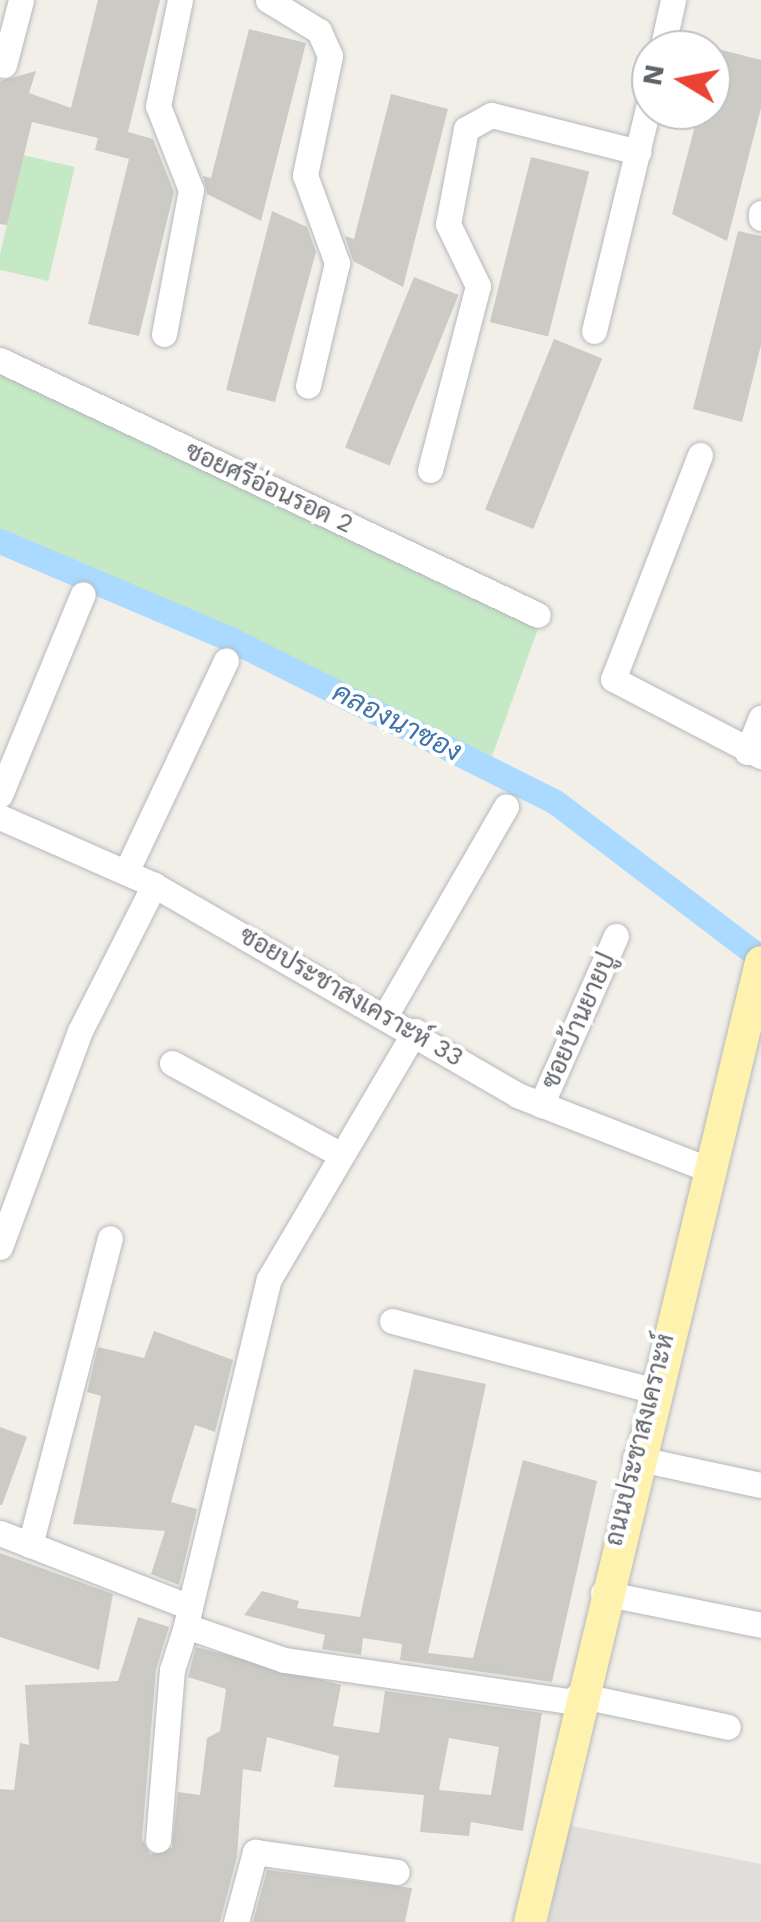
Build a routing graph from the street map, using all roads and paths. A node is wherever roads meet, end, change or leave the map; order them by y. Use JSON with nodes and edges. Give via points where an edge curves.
{"nodes":[{"id":1,"x":21,"y":0,"type":"edge"},
{"id":2,"x":180,"y":0,"type":"edge"},
{"id":3,"x":268,"y":0,"type":"edge"},
{"id":4,"x":674,"y":0,"type":"edge"},
{"id":5,"x":667,"y":30,"type":"edge"},
{"id":6,"x":4,"y":64,"type":"dead end"},
{"id":7,"x":643,"y":130,"type":"edge"},
{"id":8,"x":638,"y":152,"type":"junction"},
{"id":9,"x":594,"y":331,"type":"dead end"},
{"id":10,"x":164,"y":334,"type":"dead end"},
{"id":11,"x":0,"y":360,"type":"edge"},
{"id":12,"x":308,"y":386,"type":"dead end"},
{"id":13,"x":700,"y":455,"type":"dead end"},
{"id":14,"x":430,"y":470,"type":"dead end"},
{"id":15,"x":83,"y":594,"type":"dead end"},
{"id":16,"x":538,"y":616,"type":"dead end"},
{"id":17,"x":226,"y":660,"type":"dead end"},
{"id":18,"x":761,"y":718,"type":"edge"},
{"id":19,"x":754,"y":754,"type":"edge"},
{"id":20,"x":0,"y":795,"type":"edge"},
{"id":21,"x":506,"y":806,"type":"dead end"},
{"id":22,"x":0,"y":817,"type":"edge"},
{"id":23,"x":126,"y":872,"type":"junction"},
{"id":24,"x":154,"y":885,"type":"junction"},
{"id":25,"x":616,"y":936,"type":"dead end"},
{"id":26,"x":759,"y":967,"type":"edge"},
{"id":27,"x":385,"y":1016,"type":"junction"},
{"id":28,"x":415,"y":1031,"type":"junction"},
{"id":29,"x":172,"y":1063,"type":"dead end"},
{"id":30,"x":542,"y":1105,"type":"junction"},
{"id":31,"x":336,"y":1152,"type":"junction"},
{"id":32,"x":705,"y":1168,"type":"junction"},
{"id":33,"x":110,"y":1238,"type":"dead end"},
{"id":34,"x":0,"y":1247,"type":"edge"},
{"id":35,"x":392,"y":1321,"type":"dead end"},
{"id":36,"x":652,"y":1390,"type":"junction"},
{"id":37,"x":636,"y":1458,"type":"junction"},
{"id":38,"x":761,"y":1485,"type":"edge"},
{"id":39,"x":0,"y":1533,"type":"edge"},
{"id":40,"x":30,"y":1545,"type":"junction"},
{"id":41,"x":603,"y":1593,"type":"junction"},
{"id":42,"x":188,"y":1616,"type":"junction"},
{"id":43,"x":761,"y":1625,"type":"edge"},
{"id":44,"x":578,"y":1699,"type":"junction"},
{"id":45,"x":728,"y":1728,"type":"dead end"},
{"id":46,"x":158,"y":1840,"type":"dead end"},
{"id":47,"x":397,"y":1872,"type":"dead end"},
{"id":48,"x":236,"y":1922,"type":"edge"},
{"id":49,"x":530,"y":1922,"type":"edge"}],
"edges":[{"from":1,"to":6,"type":"street"},
{"from":2,"to":10,"type":"street","via":[[158,106],[191,190]]},
{"from":3,"to":12,"type":"street","via":[[320,31],[330,56],[305,175],[336,263]]},
{"from":4,"to":5,"type":"street"},
{"from":7,"to":8,"type":"street"},
{"from":8,"to":9,"type":"street"},
{"from":8,"to":14,"type":"street","via":[[491,115],[466,129],[448,224],[478,286]]},
{"from":11,"to":16,"type":"street","name":"ซอยศรีอ่อนรอด 2"},
{"from":13,"to":19,"type":"street","via":[[613,679]]},
{"from":15,"to":20,"type":"street"},
{"from":17,"to":23,"type":"street"},
{"from":18,"to":19,"type":"street"},
{"from":21,"to":27,"type":"street"},
{"from":22,"to":23,"type":"street","name":"ซอยประชาสงเคราะห์ 33"},
{"from":23,"to":24,"type":"street","name":"ซอยประชาสงเคราะห์ 33"},
{"from":24,"to":27,"type":"street","name":"ซอยประชาสงเคราะห์ 33"},
{"from":24,"to":34,"type":"street","via":[[80,1031]]},
{"from":25,"to":30,"type":"street","name":"ซอยบ้านยายปู"},
{"from":26,"to":32,"type":"main road","name":"ถนนประชาสงเคราะห์"},
{"from":27,"to":28,"type":"street","name":"ซอยประชาสงเคราะห์ 33"},
{"from":28,"to":30,"type":"street","name":"ซอยประชาสงเคราะห์ 33"},
{"from":28,"to":31,"type":"street"},
{"from":29,"to":31,"type":"street"},
{"from":30,"to":32,"type":"street","name":"ซอยประชาสงเคราะห์ 33"},
{"from":31,"to":42,"type":"street","via":[[268,1279]]},
{"from":32,"to":36,"type":"main road","name":"ถนนประชาสงเคราะห์"},
{"from":33,"to":40,"type":"street"},
{"from":35,"to":36,"type":"street"},
{"from":36,"to":37,"type":"main road","name":"ถนนประชาสงเคราะห์"},
{"from":37,"to":38,"type":"street"},
{"from":37,"to":41,"type":"main road","name":"ถนนประชาสงเคราะห์"},
{"from":39,"to":40,"type":"street"},
{"from":40,"to":42,"type":"street"},
{"from":41,"to":43,"type":"street"},
{"from":41,"to":44,"type":"main road","name":"ถนนประชาสงเคราะห์"},
{"from":42,"to":44,"type":"street","via":[[328,1670]]},
{"from":42,"to":46,"type":"street","via":[[172,1670]]},
{"from":44,"to":45,"type":"street"},
{"from":44,"to":49,"type":"main road","name":"ถนนประชาสงเคราะห์"},
{"from":47,"to":48,"type":"street","via":[[255,1852]]}]}
